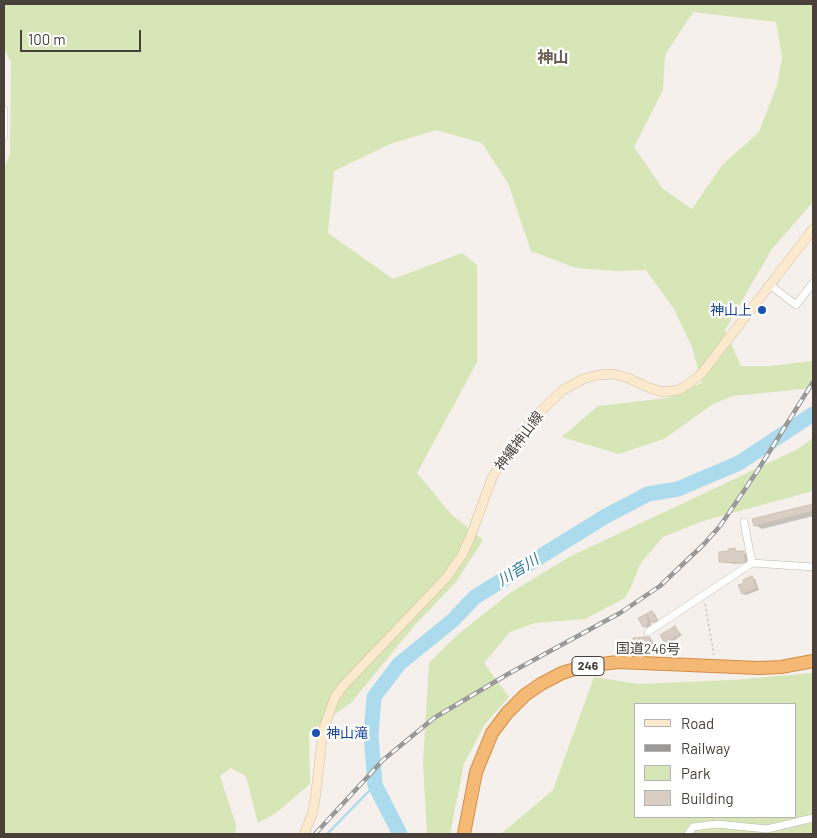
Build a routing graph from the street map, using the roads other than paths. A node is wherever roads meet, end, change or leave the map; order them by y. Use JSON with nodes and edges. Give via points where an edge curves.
{"nodes":[{"id":1,"x":4,"y":110,"type":"edge"},
{"id":2,"x":4,"y":136,"type":"edge"},
{"id":3,"x":813,"y":229,"type":"edge"},
{"id":4,"x":813,"y":283,"type":"edge"},
{"id":5,"x":770,"y":285,"type":"junction"},
{"id":6,"x":744,"y":522,"type":"dead end"},
{"id":7,"x":752,"y":563,"type":"junction"},
{"id":8,"x":813,"y":567,"type":"edge"},
{"id":9,"x":648,"y":632,"type":"dead end"},
{"id":10,"x":813,"y":661,"type":"edge"},
{"id":11,"x":813,"y":818,"type":"edge"},
{"id":12,"x":304,"y":834,"type":"edge"},
{"id":13,"x":464,"y":834,"type":"edge"},
{"id":14,"x":688,"y":834,"type":"edge"}],
"edges":[{"from":1,"to":2,"type":"street"},
{"from":3,"to":5,"type":"main road","name":"神縄神山線"},
{"from":4,"to":5,"type":"street","via":[[796,305]]},
{"from":5,"to":12,"type":"main road","name":"神縄神山線","via":[[702,373],[690,383],[678,390],[662,392],[614,374],[598,374],[564,390],[521,434],[502,461],[462,555],[447,577],[335,697],[323,731],[314,807]]},
{"from":6,"to":7,"type":"street"},
{"from":7,"to":8,"type":"street"},
{"from":7,"to":9,"type":"street"},
{"from":10,"to":13,"type":"highway","name":"国道246号","number":"246","via":[[759,668],[618,662],[584,666],[562,673],[525,695],[492,733],[476,772]]},
{"from":11,"to":14,"type":"street","via":[[768,829],[717,824],[701,826]]}]}
